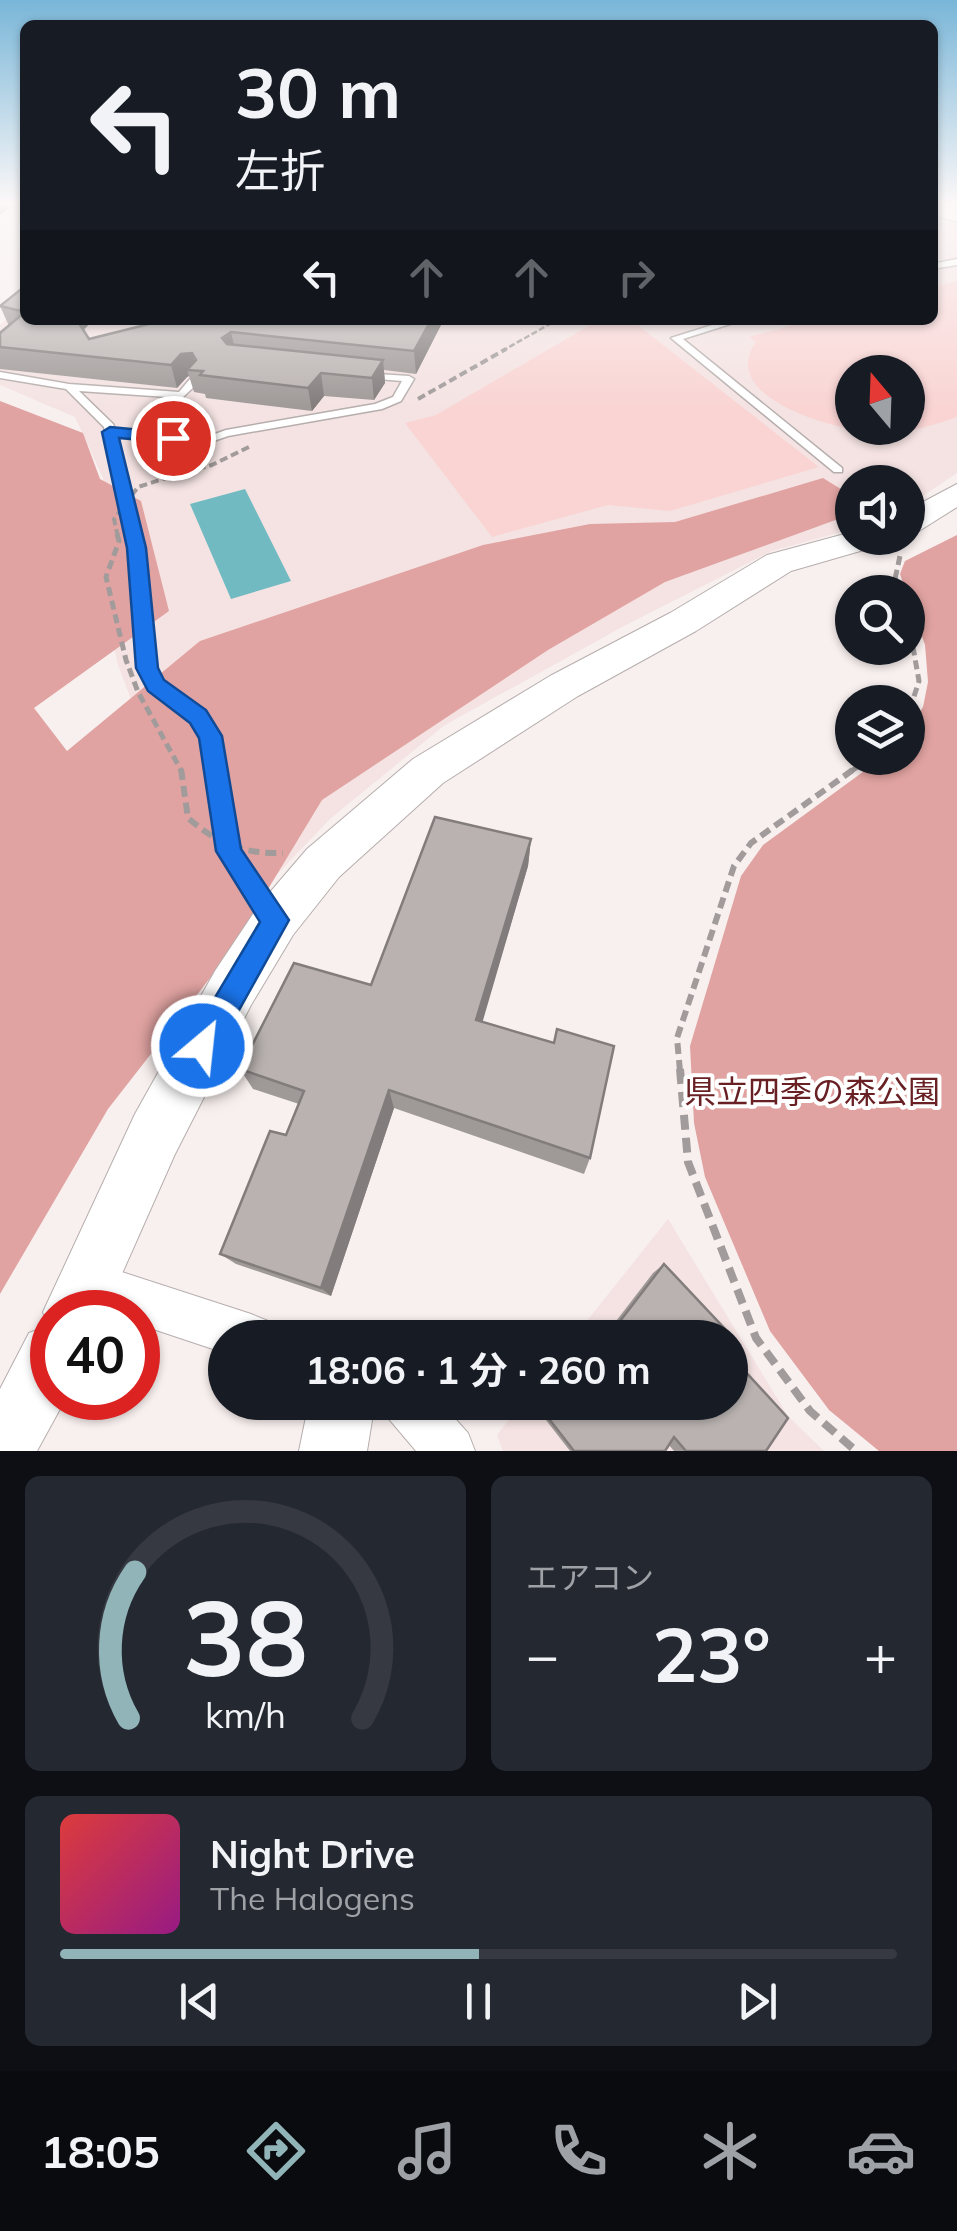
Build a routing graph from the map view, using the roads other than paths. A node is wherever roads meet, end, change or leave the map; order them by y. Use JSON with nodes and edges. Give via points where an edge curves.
{"nodes":[{"id":1,"x":721,"y":325,"type":"edge"},
{"id":2,"x":352,"y":373,"type":"edge"},
{"id":3,"x":0,"y":375,"type":"edge"},
{"id":4,"x":194,"y":382,"type":"edge"},
{"id":5,"x":68,"y":387,"type":"junction"},
{"id":6,"x":110,"y":432,"type":"junction"},
{"id":7,"x":835,"y":468,"type":"edge"},
{"id":8,"x":957,"y":493,"type":"edge"},
{"id":9,"x":925,"y":513,"type":"edge"},
{"id":10,"x":835,"y":555,"type":"edge"},
{"id":11,"x":276,"y":920,"type":"junction"},
{"id":12,"x":85,"y":1290,"type":"edge"},
{"id":13,"x":160,"y":1317,"type":"edge"},
{"id":14,"x":208,"y":1328,"type":"edge"},
{"id":15,"x":30,"y":1402,"type":"edge"},
{"id":16,"x":339,"y":1420,"type":"edge"},
{"id":17,"x":422,"y":1420,"type":"edge"},
{"id":18,"x":0,"y":1449,"type":"edge"},
{"id":19,"x":333,"y":1451,"type":"edge"},
{"id":20,"x":450,"y":1451,"type":"edge"}],
"edges":[{"from":1,"to":7,"type":"lane","via":[[676,338]]},
{"from":2,"to":6,"type":"lane","via":[[409,379],[397,399],[378,407],[205,442]]},
{"from":3,"to":5,"type":"lane"},
{"from":4,"to":5,"type":"lane","via":[[182,395]]},
{"from":5,"to":6,"type":"lane"},
{"from":6,"to":11,"type":"lane","via":[[136,548],[147,668],[210,736],[228,851]]},
{"from":8,"to":9,"type":"street"},
{"from":10,"to":11,"type":"street","via":[[779,563],[428,771],[323,863]]},
{"from":11,"to":12,"type":"street","via":[[155,1134]]},
{"from":13,"to":14,"type":"street"},
{"from":15,"to":18,"type":"street"},
{"from":16,"to":19,"type":"street"},
{"from":17,"to":20,"type":"street"}]}
